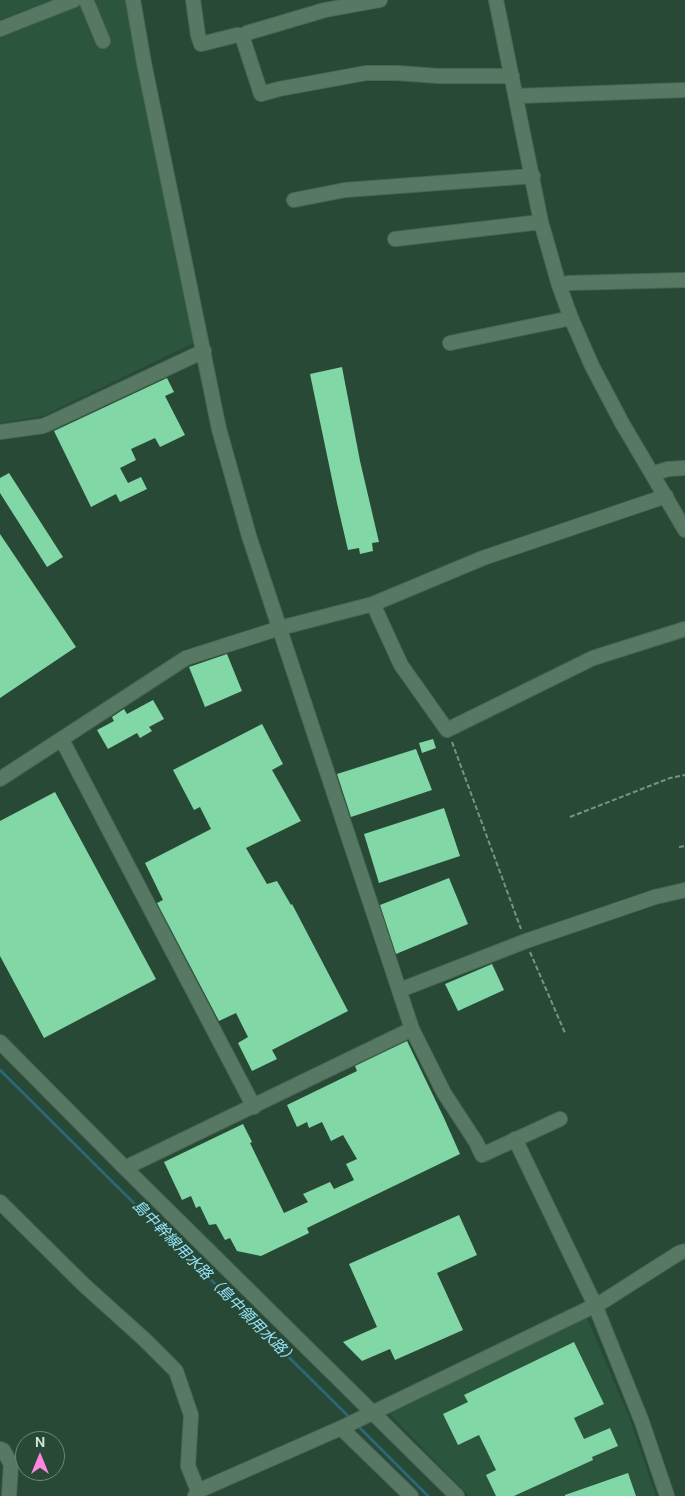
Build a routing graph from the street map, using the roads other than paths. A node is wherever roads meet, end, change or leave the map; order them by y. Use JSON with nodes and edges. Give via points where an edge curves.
{"nodes":[{"id":1,"x":74,"y":0,"type":"edge"},
{"id":2,"x":86,"y":0,"type":"edge"},
{"id":3,"x":133,"y":0,"type":"edge"},
{"id":4,"x":194,"y":0,"type":"edge"},
{"id":5,"x":380,"y":0,"type":"edge"},
{"id":6,"x":496,"y":0,"type":"edge"},
{"id":7,"x":0,"y":29,"type":"edge"},
{"id":8,"x":243,"y":36,"type":"junction"},
{"id":9,"x":103,"y":41,"type":"dead end"},
{"id":10,"x":512,"y":76,"type":"junction"},
{"id":11,"x":685,"y":90,"type":"edge"},
{"id":12,"x":516,"y":96,"type":"junction"},
{"id":13,"x":532,"y":176,"type":"junction"},
{"id":14,"x":294,"y":200,"type":"dead end"},
{"id":15,"x":542,"y":222,"type":"junction"},
{"id":16,"x":395,"y":239,"type":"dead end"},
{"id":17,"x":685,"y":280,"type":"edge"},
{"id":18,"x":559,"y":285,"type":"junction"},
{"id":19,"x":571,"y":318,"type":"junction"},
{"id":20,"x":450,"y":343,"type":"dead end"},
{"id":21,"x":204,"y":350,"type":"junction"},
{"id":22,"x":0,"y":432,"type":"edge"},
{"id":23,"x":685,"y":468,"type":"edge"},
{"id":24,"x":652,"y":474,"type":"junction"},
{"id":25,"x":666,"y":496,"type":"junction"},
{"id":26,"x":685,"y":530,"type":"edge"},
{"id":27,"x":372,"y":604,"type":"junction"},
{"id":28,"x":280,"y":628,"type":"junction"},
{"id":29,"x":685,"y":629,"type":"edge"},
{"id":30,"x":62,"y":740,"type":"junction"},
{"id":31,"x":0,"y":779,"type":"edge"},
{"id":32,"x":685,"y":890,"type":"edge"},
{"id":33,"x":400,"y":990,"type":"junction"},
{"id":34,"x":412,"y":1029,"type":"junction"},
{"id":35,"x":0,"y":1042,"type":"edge"},
{"id":36,"x":254,"y":1107,"type":"junction"},
{"id":37,"x":560,"y":1119,"type":"dead end"},
{"id":38,"x":516,"y":1139,"type":"junction"},
{"id":39,"x":125,"y":1168,"type":"junction"},
{"id":40,"x":0,"y":1202,"type":"edge"},
{"id":41,"x":685,"y":1251,"type":"edge"},
{"id":42,"x":595,"y":1305,"type":"junction"},
{"id":43,"x":374,"y":1412,"type":"junction"},
{"id":44,"x":342,"y":1428,"type":"junction"},
{"id":45,"x":0,"y":1449,"type":"edge"},
{"id":46,"x":197,"y":1494,"type":"edge"},
{"id":47,"x":9,"y":1496,"type":"edge"},
{"id":48,"x":411,"y":1496,"type":"edge"},
{"id":49,"x":457,"y":1496,"type":"edge"},
{"id":50,"x":667,"y":1496,"type":"edge"}],
"edges":[{"from":1,"to":7,"type":"street"},
{"from":2,"to":9,"type":"street"},
{"from":3,"to":21,"type":"street"},
{"from":4,"to":8,"type":"street","via":[[201,44]]},
{"from":5,"to":8,"type":"street","via":[[325,10]]},
{"from":6,"to":10,"type":"street"},
{"from":8,"to":10,"type":"street","via":[[261,94],[366,73]]},
{"from":10,"to":12,"type":"street"},
{"from":11,"to":12,"type":"street"},
{"from":12,"to":13,"type":"street"},
{"from":13,"to":14,"type":"street","via":[[345,190]]},
{"from":13,"to":15,"type":"street"},
{"from":15,"to":16,"type":"street"},
{"from":15,"to":18,"type":"street"},
{"from":17,"to":18,"type":"street"},
{"from":18,"to":19,"type":"street"},
{"from":19,"to":20,"type":"street"},
{"from":19,"to":24,"type":"street","via":[[592,366]]},
{"from":21,"to":22,"type":"street","via":[[43,426]]},
{"from":21,"to":28,"type":"street","via":[[219,428],[249,536]]},
{"from":23,"to":24,"type":"street"},
{"from":24,"to":25,"type":"street"},
{"from":25,"to":26,"type":"street"},
{"from":25,"to":27,"type":"street","via":[[482,558]]},
{"from":27,"to":28,"type":"street"},
{"from":27,"to":29,"type":"street","via":[[401,665],[447,730],[593,658]]},
{"from":28,"to":30,"type":"street","via":[[186,658]]},
{"from":28,"to":33,"type":"street"},
{"from":30,"to":31,"type":"street"},
{"from":30,"to":36,"type":"street"},
{"from":32,"to":33,"type":"street","via":[[526,941]]},
{"from":33,"to":34,"type":"street"},
{"from":34,"to":36,"type":"street"},
{"from":34,"to":38,"type":"street","via":[[444,1093],[482,1155]]},
{"from":35,"to":39,"type":"street"},
{"from":36,"to":39,"type":"street"},
{"from":37,"to":38,"type":"street"},
{"from":38,"to":42,"type":"street"},
{"from":39,"to":43,"type":"street"},
{"from":40,"to":46,"type":"street","via":[[176,1371],[191,1415],[188,1466]]},
{"from":41,"to":42,"type":"street"},
{"from":42,"to":43,"type":"street"},
{"from":42,"to":50,"type":"street","via":[[642,1422]]},
{"from":43,"to":44,"type":"street"},
{"from":43,"to":49,"type":"street"},
{"from":44,"to":46,"type":"street"},
{"from":44,"to":48,"type":"street"},
{"from":45,"to":47,"type":"street","via":[[11,1464]]}]}
